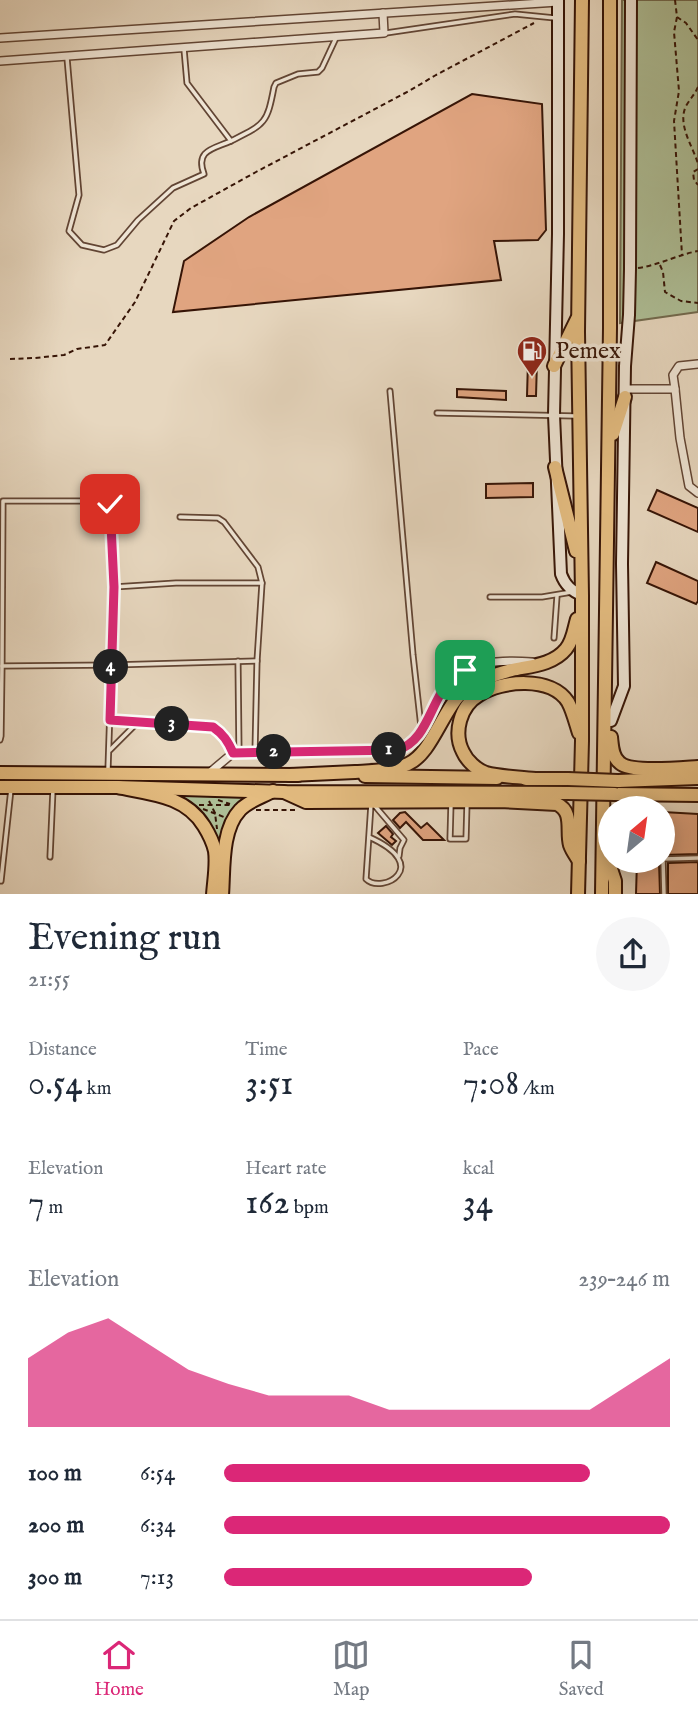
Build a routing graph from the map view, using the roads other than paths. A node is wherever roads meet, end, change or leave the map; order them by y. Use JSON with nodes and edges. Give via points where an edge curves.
{"nodes":[{"id":1,"x":582,"y":0,"type":"edge"},
{"id":2,"x":610,"y":0,"type":"edge"},
{"id":3,"x":631,"y":0,"type":"edge"},
{"id":4,"x":558,"y":1,"type":"edge"},
{"id":5,"x":383,"y":13,"type":"junction"},
{"id":6,"x":559,"y":18,"type":"junction"},
{"id":7,"x":384,"y":33,"type":"junction"},
{"id":8,"x":337,"y":37,"type":"junction"},
{"id":9,"x":0,"y":38,"type":"edge"},
{"id":10,"x":184,"y":48,"type":"junction"},
{"id":11,"x":67,"y":56,"type":"junction"},
{"id":12,"x":0,"y":61,"type":"edge"},
{"id":13,"x":231,"y":141,"type":"junction"},
{"id":14,"x":579,"y":316,"type":"junction"},
{"id":15,"x":698,"y":364,"type":"edge"},
{"id":16,"x":554,"y":366,"type":"junction"},
{"id":17,"x":674,"y":389,"type":"junction"},
{"id":18,"x":390,"y":391,"type":"dead end"},
{"id":19,"x":625,"y":393,"type":"junction"},
{"id":20,"x":437,"y":414,"type":"dead end"},
{"id":21,"x":554,"y":415,"type":"junction"},
{"id":22,"x":580,"y":416,"type":"junction"},
{"id":23,"x":608,"y":448,"type":"junction"},
{"id":24,"x":555,"y":467,"type":"junction"},
{"id":25,"x":698,"y":493,"type":"edge"},
{"id":26,"x":2,"y":501,"type":"edge"},
{"id":27,"x":180,"y":517,"type":"dead end"},
{"id":28,"x":581,"y":572,"type":"junction"},
{"id":29,"x":262,"y":583,"type":"junction"},
{"id":30,"x":114,"y":587,"type":"junction"},
{"id":31,"x":557,"y":596,"type":"junction"},
{"id":32,"x":579,"y":596,"type":"junction"},
{"id":33,"x":491,"y":597,"type":"dead end"},
{"id":34,"x":554,"y":638,"type":"dead end"},
{"id":35,"x":238,"y":661,"type":"junction"},
{"id":36,"x":257,"y":661,"type":"junction"},
{"id":37,"x":605,"y":661,"type":"junction"},
{"id":38,"x":546,"y":663,"type":"junction"},
{"id":39,"x":111,"y":665,"type":"junction"},
{"id":40,"x":2,"y":666,"type":"junction"},
{"id":41,"x":110,"y":720,"type":"junction"},
{"id":42,"x":139,"y":721,"type":"junction"},
{"id":43,"x":611,"y":721,"type":"junction"},
{"id":44,"x":421,"y":730,"type":"junction"},
{"id":45,"x":0,"y":740,"type":"edge"},
{"id":46,"x":582,"y":741,"type":"junction"},
{"id":47,"x":109,"y":751,"type":"junction"},
{"id":48,"x":255,"y":752,"type":"junction"},
{"id":49,"x":236,"y":753,"type":"junction"},
{"id":50,"x":698,"y":767,"type":"edge"},
{"id":51,"x":0,"y":773,"type":"edge"},
{"id":52,"x":108,"y":773,"type":"junction"},
{"id":53,"x":208,"y":774,"type":"junction"},
{"id":54,"x":290,"y":775,"type":"junction"},
{"id":55,"x":698,"y":778,"type":"edge"},
{"id":56,"x":535,"y":779,"type":"junction"},
{"id":57,"x":6,"y":787,"type":"edge"},
{"id":58,"x":53,"y":787,"type":"junction"},
{"id":59,"x":117,"y":787,"type":"junction"},
{"id":60,"x":617,"y":787,"type":"junction"},
{"id":61,"x":279,"y":792,"type":"junction"},
{"id":62,"x":698,"y":795,"type":"edge"},
{"id":63,"x":604,"y":796,"type":"edge"},
{"id":64,"x":451,"y":801,"type":"junction"},
{"id":65,"x":467,"y":801,"type":"junction"},
{"id":66,"x":371,"y":802,"type":"junction"},
{"id":67,"x":369,"y":837,"type":"junction"},
{"id":68,"x":50,"y":857,"type":"dead end"},
{"id":69,"x":399,"y":858,"type":"junction"},
{"id":70,"x":698,"y":858,"type":"edge"},
{"id":71,"x":579,"y":862,"type":"junction"},
{"id":72,"x":603,"y":873,"type":"edge"},
{"id":73,"x":612,"y":873,"type":"edge"},
{"id":74,"x":1,"y":881,"type":"edge"},
{"id":75,"x":396,"y":885,"type":"dead end"},
{"id":76,"x":374,"y":888,"type":"dead end"},
{"id":77,"x":213,"y":894,"type":"edge"},
{"id":78,"x":222,"y":894,"type":"edge"},
{"id":79,"x":578,"y":894,"type":"edge"},
{"id":80,"x":603,"y":894,"type":"edge"},
{"id":81,"x":615,"y":894,"type":"edge"},
{"id":82,"x":664,"y":894,"type":"edge"}],
"edges":[{"from":1,"to":14,"type":"main road"},
{"from":2,"to":23,"type":"main road"},
{"from":3,"to":19,"type":"main road"},
{"from":4,"to":5,"type":"street"},
{"from":4,"to":6,"type":"main road"},
{"from":5,"to":7,"type":"street"},
{"from":5,"to":9,"type":"street"},
{"from":6,"to":7,"type":"lane","via":[[515,14]]},
{"from":6,"to":16,"type":"main road"},
{"from":7,"to":8,"type":"street"},
{"from":8,"to":10,"type":"street"},
{"from":8,"to":13,"type":"lane","via":[[322,68],[276,83],[269,114],[256,129]]},
{"from":10,"to":11,"type":"street"},
{"from":10,"to":13,"type":"lane","via":[[187,83]]},
{"from":11,"to":12,"type":"street"},
{"from":11,"to":13,"type":"lane","via":[[79,195],[69,231],[82,245],[104,250],[117,245],[173,188],[204,174],[200,164],[206,152]]},
{"from":14,"to":16,"type":"main road"},
{"from":14,"to":22,"type":"main road"},
{"from":15,"to":17,"type":"street","via":[[679,366],[673,375]]},
{"from":16,"to":21,"type":"main road"},
{"from":17,"to":19,"type":"street"},
{"from":17,"to":25,"type":"street","via":[[689,486]]},
{"from":18,"to":44,"type":"lane"},
{"from":19,"to":23,"type":"main road"},
{"from":19,"to":43,"type":"main road","via":[[624,686]]},
{"from":20,"to":21,"type":"lane"},
{"from":21,"to":22,"type":"lane"},
{"from":21,"to":24,"type":"main road"},
{"from":22,"to":28,"type":"main road"},
{"from":23,"to":37,"type":"main road"},
{"from":24,"to":28,"type":"main road"},
{"from":24,"to":32,"type":"main road","via":[[561,574],[564,584]]},
{"from":26,"to":30,"type":"lane","via":[[110,504]]},
{"from":26,"to":40,"type":"lane"},
{"from":27,"to":29,"type":"lane","via":[[224,522],[258,567]]},
{"from":28,"to":32,"type":"main road"},
{"from":29,"to":30,"type":"lane"},
{"from":29,"to":36,"type":"lane"},
{"from":30,"to":39,"type":"lane"},
{"from":31,"to":32,"type":"lane"},
{"from":31,"to":33,"type":"lane"},
{"from":31,"to":34,"type":"lane"},
{"from":32,"to":38,"type":"main road","via":[[570,643],[560,656]]},
{"from":32,"to":46,"type":"main road"},
{"from":35,"to":36,"type":"lane"},
{"from":35,"to":39,"type":"lane"},
{"from":35,"to":49,"type":"lane"},
{"from":36,"to":48,"type":"lane"},
{"from":37,"to":43,"type":"main road"},
{"from":37,"to":63,"type":"main road"},
{"from":38,"to":44,"type":"street","via":[[488,663],[457,674],[446,684]]},
{"from":38,"to":54,"type":"main road","via":[[495,675],[467,688],[408,764],[384,770]]},
{"from":39,"to":40,"type":"lane"},
{"from":39,"to":41,"type":"lane"},
{"from":40,"to":45,"type":"lane"},
{"from":41,"to":42,"type":"lane"},
{"from":41,"to":47,"type":"lane"},
{"from":42,"to":47,"type":"lane"},
{"from":42,"to":49,"type":"lane","via":[[213,727]]},
{"from":43,"to":50,"type":"main road","via":[[613,752],[625,766]]},
{"from":44,"to":48,"type":"street","via":[[397,750]]},
{"from":46,"to":56,"type":"main road","via":[[568,702],[541,684],[506,685],[477,695],[461,716],[458,734],[465,757],[485,773]]},
{"from":46,"to":71,"type":"main road"},
{"from":47,"to":52,"type":"lane"},
{"from":48,"to":49,"type":"street"},
{"from":49,"to":53,"type":"street"},
{"from":51,"to":52,"type":"main road"},
{"from":52,"to":53,"type":"main road"},
{"from":53,"to":54,"type":"main road"},
{"from":54,"to":56,"type":"main road"},
{"from":55,"to":60,"type":"main road"},
{"from":56,"to":60,"type":"main road","bridge":true},
{"from":57,"to":58,"type":"main road"},
{"from":57,"to":74,"type":"lane"},
{"from":58,"to":59,"type":"main road"},
{"from":58,"to":68,"type":"lane"},
{"from":59,"to":61,"type":"main road"},
{"from":59,"to":77,"type":"main road","via":[[175,801],[199,818],[215,849]]},
{"from":60,"to":61,"type":"main road","bridge":true,"via":[[568,793]]},
{"from":60,"to":62,"type":"main road"},
{"from":61,"to":66,"type":"main road","via":[[306,802]]},
{"from":61,"to":78,"type":"main road","via":[[241,808],[232,820]]},
{"from":64,"to":65,"type":"main road"},
{"from":64,"to":65,"type":"lane","via":[[450,839],[466,839]]},
{"from":64,"to":66,"type":"main road"},
{"from":65,"to":71,"type":"main road","via":[[563,807],[570,846]]},
{"from":66,"to":67,"type":"lane"},
{"from":66,"to":69,"type":"lane","via":[[404,839]]},
{"from":67,"to":69,"type":"lane"},
{"from":67,"to":76,"type":"lane","via":[[366,879]]},
{"from":69,"to":75,"type":"lane"},
{"from":70,"to":82,"type":"lane","via":[[663,859]]},
{"from":71,"to":79,"type":"main road"},
{"from":72,"to":80,"type":"main road"},
{"from":73,"to":81,"type":"main road"}]}
